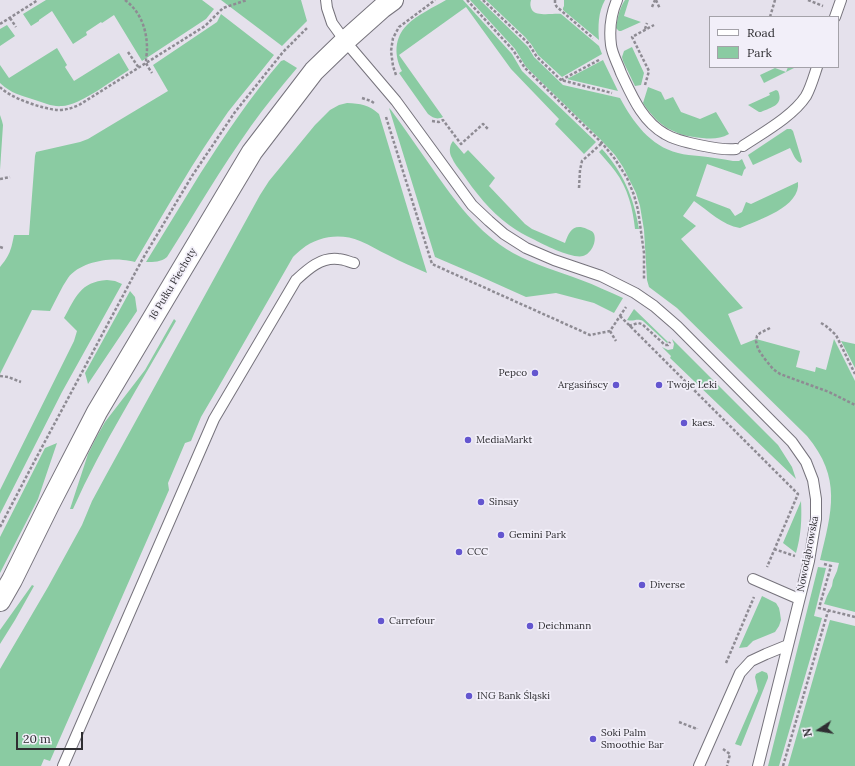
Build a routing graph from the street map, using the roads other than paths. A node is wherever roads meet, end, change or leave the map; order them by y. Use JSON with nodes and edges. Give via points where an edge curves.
{"nodes":[{"id":1,"x":326,"y":0,"type":"edge"},
{"id":2,"x":393,"y":0,"type":"edge"},
{"id":3,"x":618,"y":0,"type":"edge"},
{"id":4,"x":841,"y":0,"type":"edge"},
{"id":5,"x":835,"y":16,"type":"edge"},
{"id":6,"x":345,"y":41,"type":"junction"},
{"id":7,"x":817,"y":68,"type":"edge"},
{"id":8,"x":354,"y":263,"type":"dead end"},
{"id":9,"x":757,"y":580,"type":"road end"},
{"id":10,"x":799,"y":599,"type":"junction"},
{"id":11,"x":0,"y":601,"type":"edge"},
{"id":12,"x":788,"y":645,"type":"junction"},
{"id":13,"x":63,"y":766,"type":"edge"},
{"id":14,"x":700,"y":766,"type":"edge"},
{"id":15,"x":758,"y":766,"type":"edge"}],
"edges":[{"from":1,"to":6,"type":"lane","name":"Nowodąbrowska","via":[[332,23]]},
{"from":2,"to":6,"type":"street","name":"16 Pułku Piechoty"},
{"from":3,"to":7,"type":"lane","via":[[610,23],[611,46],[618,66],[633,100],[644,115],[666,135],[680,141],[726,150],[740,148],[788,116],[797,107],[806,95]]},
{"from":4,"to":5,"type":"lane"},
{"from":6,"to":10,"type":"lane","name":"Nowodąbrowska","via":[[396,101],[472,205],[489,221],[526,248],[601,276],[654,306],[792,442],[806,462],[813,480],[816,499],[816,519]]},
{"from":6,"to":11,"type":"street","name":"16 Pułku Piechoty","via":[[314,71],[248,159],[97,412]]},
{"from":8,"to":13,"type":"lane","via":[[339,259],[322,261],[296,280],[214,419]]},
{"from":9,"to":10,"type":"lane"},
{"from":10,"to":12,"type":"lane","name":"Nowodąbrowska"},
{"from":12,"to":14,"type":"lane","via":[[750,662],[740,674]]},
{"from":12,"to":15,"type":"lane","name":"Nowodąbrowska"}]}
